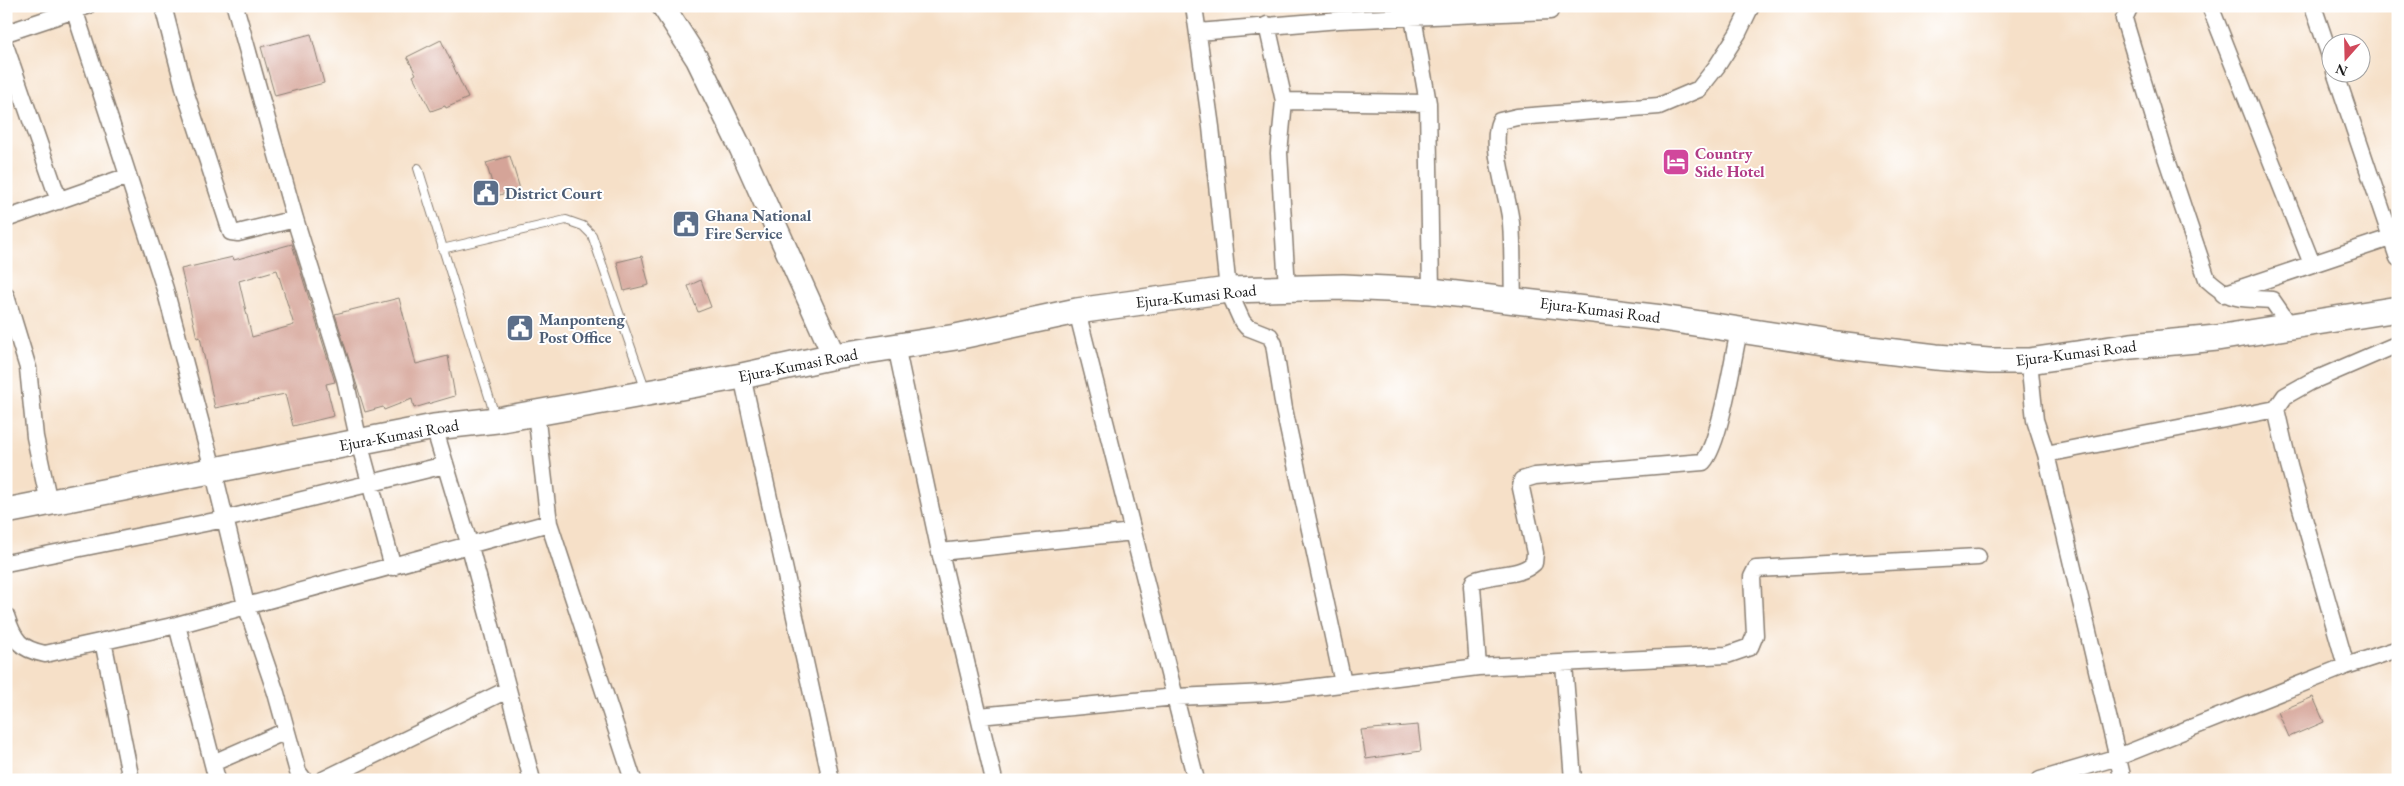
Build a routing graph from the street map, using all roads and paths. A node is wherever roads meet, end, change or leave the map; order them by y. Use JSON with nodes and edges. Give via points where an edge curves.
{"nodes":[{"id":1,"x":163,"y":6,"type":"edge"},
{"id":2,"x":235,"y":6,"type":"edge"},
{"id":3,"x":662,"y":6,"type":"edge"},
{"id":4,"x":1194,"y":6,"type":"edge"},
{"id":5,"x":1751,"y":6,"type":"edge"},
{"id":6,"x":2130,"y":6,"type":"edge"},
{"id":7,"x":2210,"y":6,"type":"edge"},
{"id":8,"x":2313,"y":6,"type":"edge"},
{"id":9,"x":78,"y":8,"type":"edge"},
{"id":10,"x":1550,"y":11,"type":"dead end"},
{"id":11,"x":1339,"y":13,"type":"edge"},
{"id":12,"x":1413,"y":17,"type":"junction"},
{"id":13,"x":1267,"y":25,"type":"junction"},
{"id":14,"x":1198,"y":32,"type":"junction"},
{"id":15,"x":6,"y":33,"type":"edge"},
{"id":16,"x":2322,"y":33,"type":"edge"},
{"id":17,"x":6,"y":48,"type":"edge"},
{"id":18,"x":2338,"y":82,"type":"edge"},
{"id":19,"x":1284,"y":101,"type":"junction"},
{"id":20,"x":1428,"y":103,"type":"junction"},
{"id":21,"x":418,"y":168,"type":"dead end"},
{"id":22,"x":128,"y":176,"type":"junction"},
{"id":23,"x":60,"y":201,"type":"junction"},
{"id":24,"x":6,"y":219,"type":"edge"},
{"id":25,"x":295,"y":219,"type":"junction"},
{"id":26,"x":2390,"y":238,"type":"junction"},
{"id":27,"x":442,"y":249,"type":"junction"},
{"id":28,"x":2398,"y":258,"type":"edge"},
{"id":29,"x":2312,"y":264,"type":"junction"},
{"id":30,"x":1288,"y":288,"type":"junction"},
{"id":31,"x":1228,"y":290,"type":"junction"},
{"id":32,"x":1431,"y":291,"type":"junction"},
{"id":33,"x":2223,"y":294,"type":"junction"},
{"id":34,"x":6,"y":296,"type":"edge"},
{"id":35,"x":1513,"y":300,"type":"junction"},
{"id":36,"x":2398,"y":309,"type":"edge"},
{"id":37,"x":1077,"y":310,"type":"junction"},
{"id":38,"x":2290,"y":326,"type":"junction"},
{"id":39,"x":1739,"y":330,"type":"junction"},
{"id":40,"x":2398,"y":344,"type":"edge"},
{"id":41,"x":896,"y":346,"type":"junction"},
{"id":42,"x":834,"y":356,"type":"junction"},
{"id":43,"x":2029,"y":361,"type":"junction"},
{"id":44,"x":742,"y":376,"type":"junction"},
{"id":45,"x":646,"y":393,"type":"junction"},
{"id":46,"x":2276,"y":409,"type":"junction"},
{"id":47,"x":536,"y":413,"type":"junction"},
{"id":48,"x":497,"y":420,"type":"junction"},
{"id":49,"x":434,"y":427,"type":"junction"},
{"id":50,"x":359,"y":442,"type":"junction"},
{"id":51,"x":2046,"y":454,"type":"junction"},
{"id":52,"x":445,"y":465,"type":"junction"},
{"id":53,"x":213,"y":469,"type":"junction"},
{"id":54,"x":370,"y":483,"type":"junction"},
{"id":55,"x":49,"y":503,"type":"junction"},
{"id":56,"x":6,"y":511,"type":"edge"},
{"id":57,"x":225,"y":520,"type":"junction"},
{"id":58,"x":549,"y":523,"type":"junction"},
{"id":59,"x":1133,"y":532,"type":"junction"},
{"id":60,"x":469,"y":544,"type":"junction"},
{"id":61,"x":940,"y":552,"type":"junction"},
{"id":62,"x":1978,"y":557,"type":"dead end"},
{"id":63,"x":6,"y":564,"type":"edge"},
{"id":64,"x":393,"y":567,"type":"junction"},
{"id":65,"x":246,"y":606,"type":"junction"},
{"id":66,"x":6,"y":616,"type":"edge"},
{"id":67,"x":177,"y":625,"type":"junction"},
{"id":68,"x":103,"y":641,"type":"junction"},
{"id":69,"x":2398,"y":648,"type":"edge"},
{"id":70,"x":1564,"y":664,"type":"junction"},
{"id":71,"x":2346,"y":666,"type":"junction"},
{"id":72,"x":1478,"y":667,"type":"junction"},
{"id":73,"x":1343,"y":683,"type":"junction"},
{"id":74,"x":507,"y":690,"type":"junction"},
{"id":75,"x":1176,"y":697,"type":"junction"},
{"id":76,"x":979,"y":716,"type":"junction"},
{"id":77,"x":286,"y":731,"type":"junction"},
{"id":78,"x":2118,"y":757,"type":"junction"},
{"id":79,"x":213,"y":775,"type":"edge"},
{"id":80,"x":131,"y":780,"type":"edge"},
{"id":81,"x":304,"y":780,"type":"edge"},
{"id":82,"x":323,"y":780,"type":"edge"},
{"id":83,"x":532,"y":780,"type":"edge"},
{"id":84,"x":633,"y":780,"type":"edge"},
{"id":85,"x":831,"y":780,"type":"edge"},
{"id":86,"x":994,"y":780,"type":"edge"},
{"id":87,"x":1196,"y":780,"type":"edge"},
{"id":88,"x":1573,"y":780,"type":"edge"},
{"id":89,"x":2040,"y":780,"type":"edge"},
{"id":90,"x":2124,"y":780,"type":"edge"}],
"edges":[{"from":1,"to":25,"type":"street","via":[[185,90],[231,232]]},
{"from":2,"to":25,"type":"street"},
{"from":3,"to":42,"type":"street","via":[[701,67]]},
{"from":4,"to":14,"type":"street"},
{"from":5,"to":35,"type":"street","via":[[1738,33],[1699,88],[1659,106],[1500,121],[1496,129],[1496,148],[1511,221]]},
{"from":6,"to":33,"type":"street","via":[[2124,19],[2164,151],[2207,279]]},
{"from":7,"to":29,"type":"street"},
{"from":8,"to":16,"type":"street"},
{"from":9,"to":15,"type":"street"},
{"from":9,"to":22,"type":"street"},
{"from":10,"to":12,"type":"street"},
{"from":11,"to":12,"type":"street"},
{"from":11,"to":13,"type":"street"},
{"from":12,"to":20,"type":"street"},
{"from":13,"to":14,"type":"street"},
{"from":13,"to":19,"type":"street"},
{"from":14,"to":31,"type":"street"},
{"from":17,"to":23,"type":"street"},
{"from":18,"to":26,"type":"street"},
{"from":19,"to":20,"type":"street"},
{"from":19,"to":30,"type":"street","via":[[1279,153]]},
{"from":20,"to":32,"type":"street"},
{"from":21,"to":27,"type":"lane"},
{"from":22,"to":23,"type":"street"},
{"from":22,"to":53,"type":"street","via":[[165,289]]},
{"from":23,"to":24,"type":"street"},
{"from":25,"to":50,"type":"street","via":[[345,380]]},
{"from":26,"to":28,"type":"street"},
{"from":26,"to":29,"type":"street"},
{"from":27,"to":45,"type":"lane","via":[[566,220],[583,226],[592,235]]},
{"from":27,"to":48,"type":"lane"},
{"from":29,"to":33,"type":"street"},
{"from":30,"to":31,"type":"main road","name":"Ejura-Kumasi Road"},
{"from":30,"to":32,"type":"main road","name":"Ejura-Kumasi Road"},
{"from":31,"to":37,"type":"main road","name":"Ejura-Kumasi Road"},
{"from":31,"to":73,"type":"street","via":[[1247,327],[1270,336],[1274,344],[1284,409]]},
{"from":32,"to":35,"type":"main road","name":"Ejura-Kumasi Road"},
{"from":33,"to":38,"type":"street","via":[[2241,300],[2272,300]]},
{"from":34,"to":55,"type":"street","via":[[28,368],[36,437]]},
{"from":35,"to":39,"type":"main road","name":"Ejura-Kumasi Road"},
{"from":36,"to":38,"type":"main road","name":"Ejura-Kumasi Road"},
{"from":37,"to":41,"type":"main road","name":"Ejura-Kumasi Road","via":[[956,338]]},
{"from":37,"to":59,"type":"street"},
{"from":38,"to":43,"type":"main road","name":"Ejura-Kumasi Road"},
{"from":39,"to":43,"type":"main road","name":"Ejura-Kumasi Road","via":[[1936,357]]},
{"from":39,"to":72,"type":"street","via":[[1722,410],[1709,456],[1703,462],[1535,476],[1522,480],[1534,563],[1526,571],[1484,576],[1474,581]]},
{"from":40,"to":46,"type":"street","via":[[2310,382],[2285,396]]},
{"from":41,"to":42,"type":"main road","name":"Ejura-Kumasi Road"},
{"from":41,"to":61,"type":"street"},
{"from":42,"to":44,"type":"main road","name":"Ejura-Kumasi Road"},
{"from":43,"to":51,"type":"street","via":[[2035,420]]},
{"from":44,"to":45,"type":"main road","name":"Ejura-Kumasi Road"},
{"from":44,"to":85,"type":"street"},
{"from":45,"to":47,"type":"main road","name":"Ejura-Kumasi Road"},
{"from":46,"to":51,"type":"street"},
{"from":46,"to":71,"type":"street"},
{"from":47,"to":48,"type":"main road","name":"Ejura-Kumasi Road"},
{"from":47,"to":58,"type":"street"},
{"from":48,"to":49,"type":"main road","name":"Ejura-Kumasi Road"},
{"from":49,"to":50,"type":"main road","name":"Ejura-Kumasi Road"},
{"from":49,"to":52,"type":"street"},
{"from":50,"to":53,"type":"main road","name":"Ejura-Kumasi Road"},
{"from":50,"to":54,"type":"street"},
{"from":51,"to":78,"type":"street"},
{"from":52,"to":54,"type":"street"},
{"from":52,"to":60,"type":"street"},
{"from":53,"to":55,"type":"main road","name":"Ejura-Kumasi Road"},
{"from":53,"to":57,"type":"street"},
{"from":54,"to":57,"type":"street"},
{"from":54,"to":64,"type":"street"},
{"from":55,"to":56,"type":"main road","name":"Ejura-Kumasi Road"},
{"from":57,"to":63,"type":"street"},
{"from":57,"to":65,"type":"street"},
{"from":58,"to":60,"type":"street"},
{"from":58,"to":84,"type":"street"},
{"from":59,"to":61,"type":"street"},
{"from":59,"to":75,"type":"street"},
{"from":60,"to":64,"type":"street"},
{"from":60,"to":74,"type":"street"},
{"from":61,"to":76,"type":"street"},
{"from":62,"to":70,"type":"street","via":[[1756,569],[1752,577],[1755,635],[1750,646],[1727,655]]},
{"from":64,"to":65,"type":"street"},
{"from":65,"to":67,"type":"street"},
{"from":65,"to":77,"type":"street"},
{"from":66,"to":68,"type":"street","via":[[12,635],[28,651],[46,654]]},
{"from":67,"to":68,"type":"street"},
{"from":67,"to":79,"type":"street"},
{"from":68,"to":80,"type":"street"},
{"from":69,"to":71,"type":"street"},
{"from":70,"to":72,"type":"street"},
{"from":70,"to":88,"type":"street"},
{"from":71,"to":78,"type":"street"},
{"from":72,"to":73,"type":"street"},
{"from":73,"to":75,"type":"street","via":[[1268,693]]},
{"from":74,"to":82,"type":"street"},
{"from":74,"to":83,"type":"street"},
{"from":75,"to":76,"type":"street"},
{"from":75,"to":87,"type":"street"},
{"from":76,"to":86,"type":"street"},
{"from":77,"to":79,"type":"street"},
{"from":77,"to":81,"type":"street","via":[[298,772]]},
{"from":78,"to":89,"type":"street"},
{"from":78,"to":90,"type":"street"}]}
